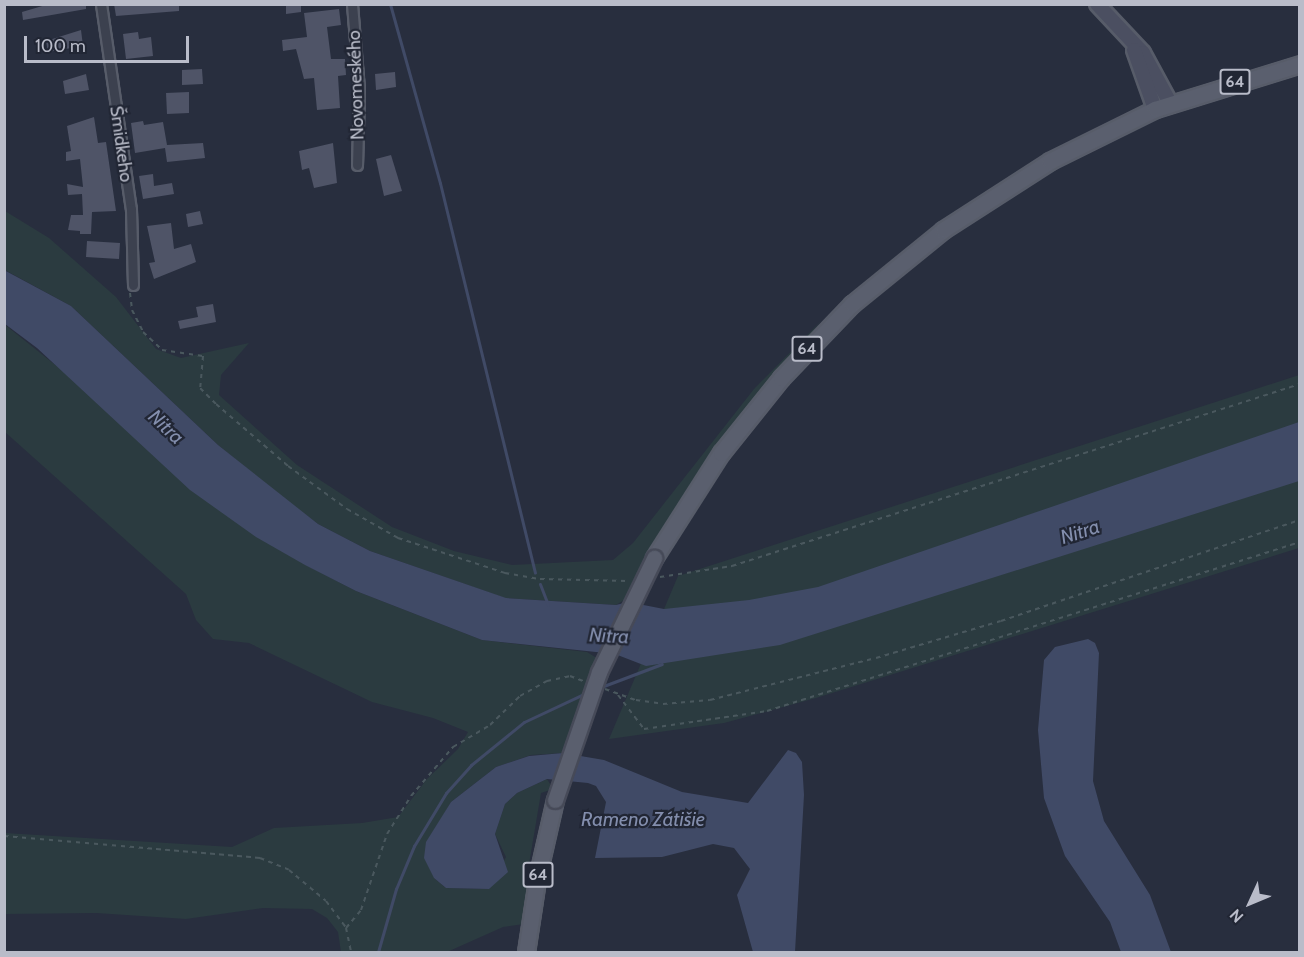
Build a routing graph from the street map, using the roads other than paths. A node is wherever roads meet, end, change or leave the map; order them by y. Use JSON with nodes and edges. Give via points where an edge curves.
{"nodes":[{"id":1,"x":101,"y":4,"type":"edge"},
{"id":2,"x":352,"y":4,"type":"edge"},
{"id":3,"x":1097,"y":4,"type":"edge"},
{"id":4,"x":1131,"y":39,"type":"junction"},
{"id":5,"x":1299,"y":64,"type":"edge"},
{"id":6,"x":1170,"y":103,"type":"junction"},
{"id":7,"x":1155,"y":109,"type":"junction"},
{"id":8,"x":357,"y":165,"type":"dead end"},
{"id":9,"x":133,"y":285,"type":"road end"},
{"id":10,"x":526,"y":952,"type":"edge"}],
"edges":[{"from":1,"to":9,"type":"street","name":"Šmidkeho","via":[[131,208]]},
{"from":2,"to":8,"type":"street","name":"Novomeského","via":[[359,90]]},
{"from":3,"to":4,"type":"street"},
{"from":4,"to":6,"type":"street"},
{"from":4,"to":7,"type":"street"},
{"from":5,"to":6,"type":"main road","number":"64"},
{"from":6,"to":7,"type":"main road","number":"64"},
{"from":7,"to":10,"type":"main road","number":"64","bridge":true,"via":[[1050,161],[985,200],[852,304],[795,362],[736,433],[654,558],[599,672],[555,800]]}]}
